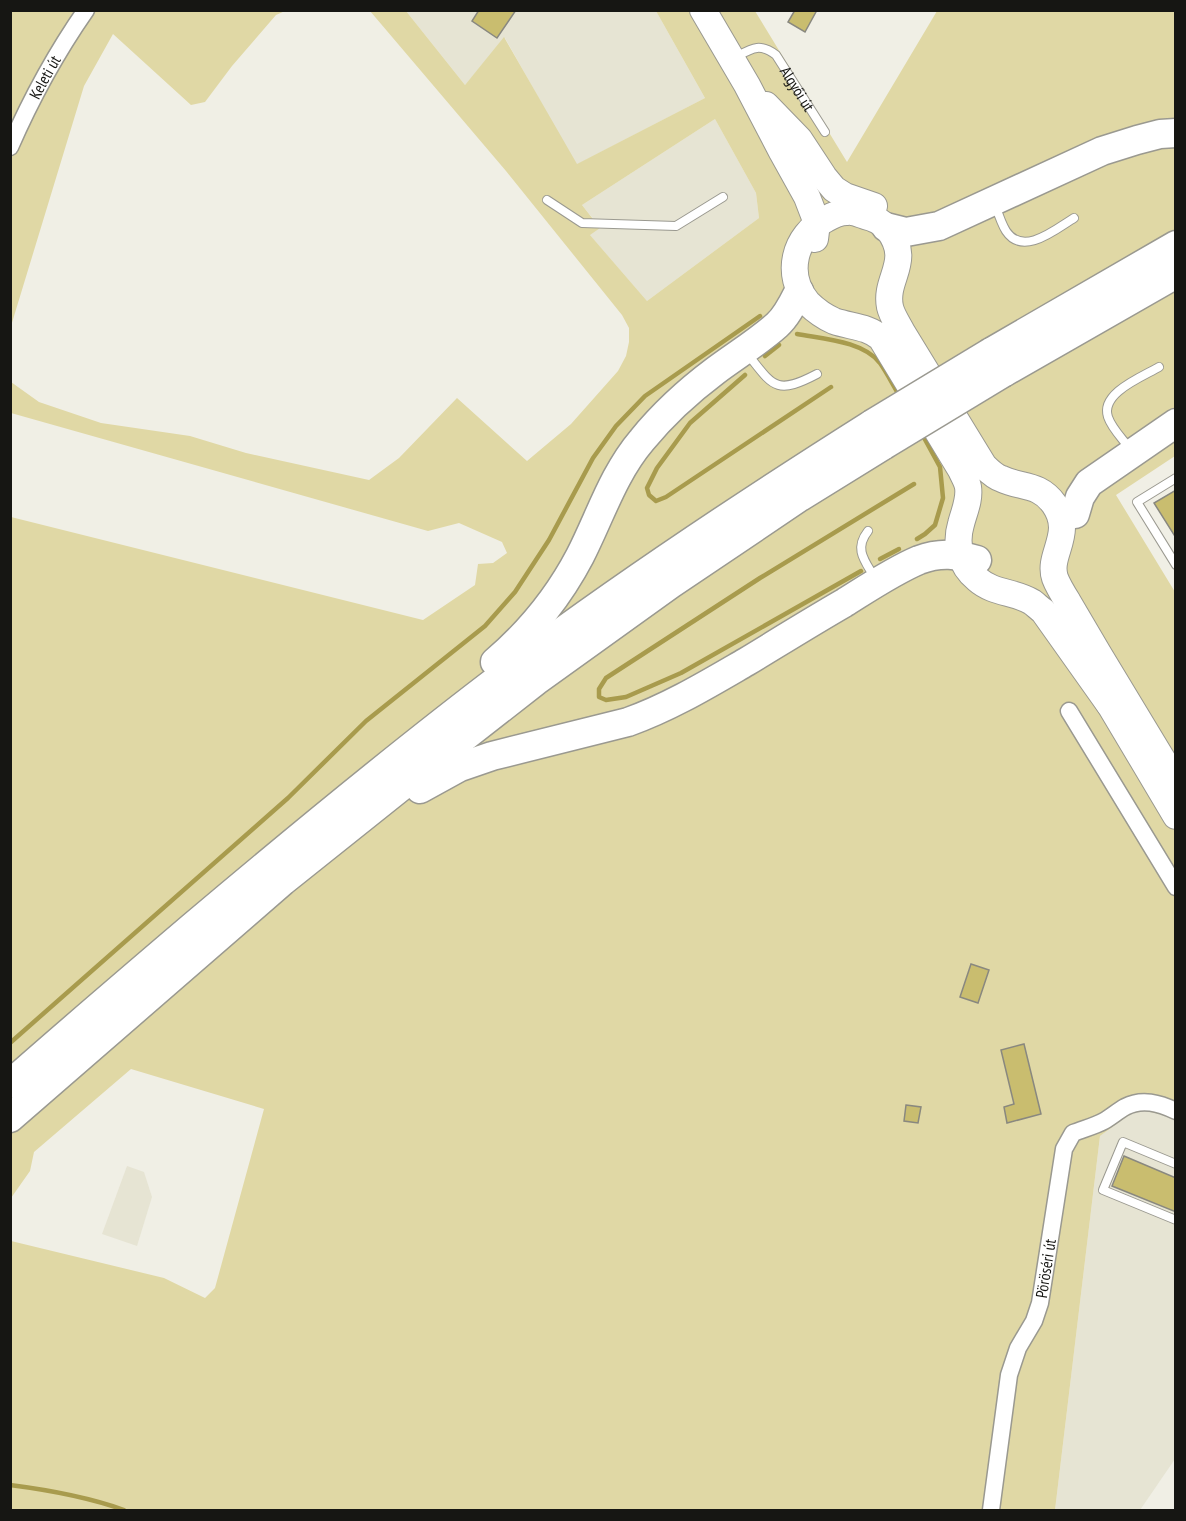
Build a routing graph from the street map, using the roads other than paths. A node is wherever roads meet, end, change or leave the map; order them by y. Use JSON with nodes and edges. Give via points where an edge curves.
{"nodes":[{"id":1,"x":86,"y":10,"type":"edge"},
{"id":2,"x":702,"y":10,"type":"edge"},
{"id":3,"x":731,"y":59,"type":"junction"},
{"id":4,"x":747,"y":85,"type":"junction"},
{"id":5,"x":825,"y":132,"type":"dead end"},
{"id":6,"x":1176,"y":133,"type":"edge"},
{"id":7,"x":10,"y":147,"type":"edge"},
{"id":8,"x":723,"y":197,"type":"dead end"},
{"id":9,"x":547,"y":200,"type":"dead end"},
{"id":10,"x":839,"y":200,"type":"junction"},
{"id":11,"x":993,"y":201,"type":"junction"},
{"id":12,"x":1074,"y":218,"type":"dead end"},
{"id":13,"x":812,"y":228,"type":"junction"},
{"id":14,"x":896,"y":230,"type":"junction"},
{"id":15,"x":1176,"y":245,"type":"edge"},
{"id":16,"x":1176,"y":274,"type":"edge"},
{"id":17,"x":799,"y":291,"type":"junction"},
{"id":18,"x":744,"y":350,"type":"junction"},
{"id":19,"x":997,"y":362,"type":"junction"},
{"id":20,"x":1159,"y":367,"type":"dead end"},
{"id":21,"x":817,"y":374,"type":"dead end"},
{"id":22,"x":1176,"y":423,"type":"edge"},
{"id":23,"x":878,"y":435,"type":"junction"},
{"id":24,"x":1132,"y":452,"type":"junction"},
{"id":25,"x":1176,"y":478,"type":"edge"},
{"id":26,"x":1075,"y":514,"type":"junction"},
{"id":27,"x":868,"y":531,"type":"dead end"},
{"id":28,"x":968,"y":557,"type":"junction"},
{"id":29,"x":1176,"y":565,"type":"edge"},
{"id":30,"x":1058,"y":567,"type":"junction"},
{"id":31,"x":877,"y":583,"type":"junction"},
{"id":32,"x":1023,"y":591,"type":"junction"},
{"id":33,"x":1116,"y":700,"type":"junction"},
{"id":34,"x":1069,"y":711,"type":"dead end"},
{"id":35,"x":414,"y":745,"type":"junction"},
{"id":36,"x":1176,"y":782,"type":"edge"},
{"id":37,"x":1176,"y":816,"type":"edge"},
{"id":38,"x":283,"y":881,"type":"junction"},
{"id":39,"x":1176,"y":887,"type":"edge"},
{"id":40,"x":10,"y":1084,"type":"edge"},
{"id":41,"x":1176,"y":1111,"type":"edge"},
{"id":42,"x":10,"y":1118,"type":"edge"},
{"id":43,"x":1176,"y":1164,"type":"edge"},
{"id":44,"x":1176,"y":1220,"type":"edge"},
{"id":45,"x":991,"y":1510,"type":"edge"}],
"edges":[{"from":1,"to":7,"type":"street","name":"Keleti út","via":[[57,55]]},
{"from":2,"to":3,"type":"main road"},
{"from":3,"to":4,"type":"main road"},
{"from":3,"to":5,"type":"lane","name":"Algyői út","via":[[752,48],[769,49]]},
{"from":4,"to":10,"type":"main road","via":[[799,139]]},
{"from":4,"to":13,"type":"main road","via":[[775,157]]},
{"from":6,"to":11,"type":"highway","via":[[1102,151]]},
{"from":8,"to":9,"type":"lane","via":[[676,226],[582,223]]},
{"from":10,"to":13,"type":"main road","via":[[833,215]]},
{"from":10,"to":14,"type":"main road","via":[[845,196],[884,210],[898,221]]},
{"from":11,"to":12,"type":"lane","via":[[1007,232],[1020,242],[1038,238]]},
{"from":11,"to":14,"type":"highway","via":[[939,226]]},
{"from":13,"to":17,"type":"main road","via":[[796,252]]},
{"from":13,"to":28,"type":"main road","via":[[815,239],[807,270],[810,283],[829,304],[868,314],[885,327],[977,479],[981,503],[973,531],[974,552]]},
{"from":14,"to":26,"type":"main road","via":[[911,250],[903,299],[906,319],[970,426],[998,463],[1048,480],[1065,495]]},
{"from":14,"to":30,"type":"main road","via":[[898,264],[889,294],[890,309],[984,466],[999,478],[1039,490],[1053,503],[1062,528],[1055,557]]},
{"from":15,"to":19,"type":"highway"},
{"from":16,"to":19,"type":"highway"},
{"from":17,"to":18,"type":"highway","via":[[778,324]]},
{"from":17,"to":28,"type":"main road","via":[[816,311],[833,321],[864,328],[881,338],[968,486],[959,539]]},
{"from":18,"to":21,"type":"lane","via":[[764,375],[781,387]]},
{"from":18,"to":35,"type":"highway","via":[[669,409],[640,442],[621,470],[561,590],[512,647]]},
{"from":19,"to":23,"type":"highway","bridge":true},
{"from":20,"to":24,"type":"lane","via":[[1119,390],[1108,402],[1111,423]]},
{"from":22,"to":24,"type":"highway"},
{"from":23,"to":35,"type":"highway","via":[[762,493],[654,566]]},
{"from":23,"to":38,"type":"highway","via":[[770,517],[536,681]]},
{"from":24,"to":26,"type":"highway","via":[[1089,483]]},
{"from":25,"to":29,"type":"lane","via":[[1137,502]]},
{"from":26,"to":30,"type":"main road","via":[[1070,552]]},
{"from":27,"to":31,"type":"lane","via":[[860,548]]},
{"from":28,"to":31,"type":"highway","via":[[942,554],[920,560]]},
{"from":28,"to":32,"type":"main road","via":[[968,570],[982,583],[996,591]]},
{"from":30,"to":32,"type":"main road"},
{"from":30,"to":33,"type":"main road","via":[[1056,580]]},
{"from":31,"to":38,"type":"highway","via":[[717,679],[650,714],[460,767],[421,788],[336,851]]},
{"from":32,"to":33,"type":"main road"},
{"from":33,"to":36,"type":"main road"},
{"from":33,"to":37,"type":"main road"},
{"from":34,"to":39,"type":"street"},
{"from":35,"to":40,"type":"highway","via":[[272,860]]},
{"from":38,"to":42,"type":"highway"},
{"from":41,"to":45,"type":"street","name":"Pöröséri út","via":[[1143,1101],[1133,1104],[1073,1133],[1064,1149],[1038,1312],[1018,1348],[1009,1375]]},
{"from":43,"to":44,"type":"lane","via":[[1123,1142],[1103,1190]]}]}
